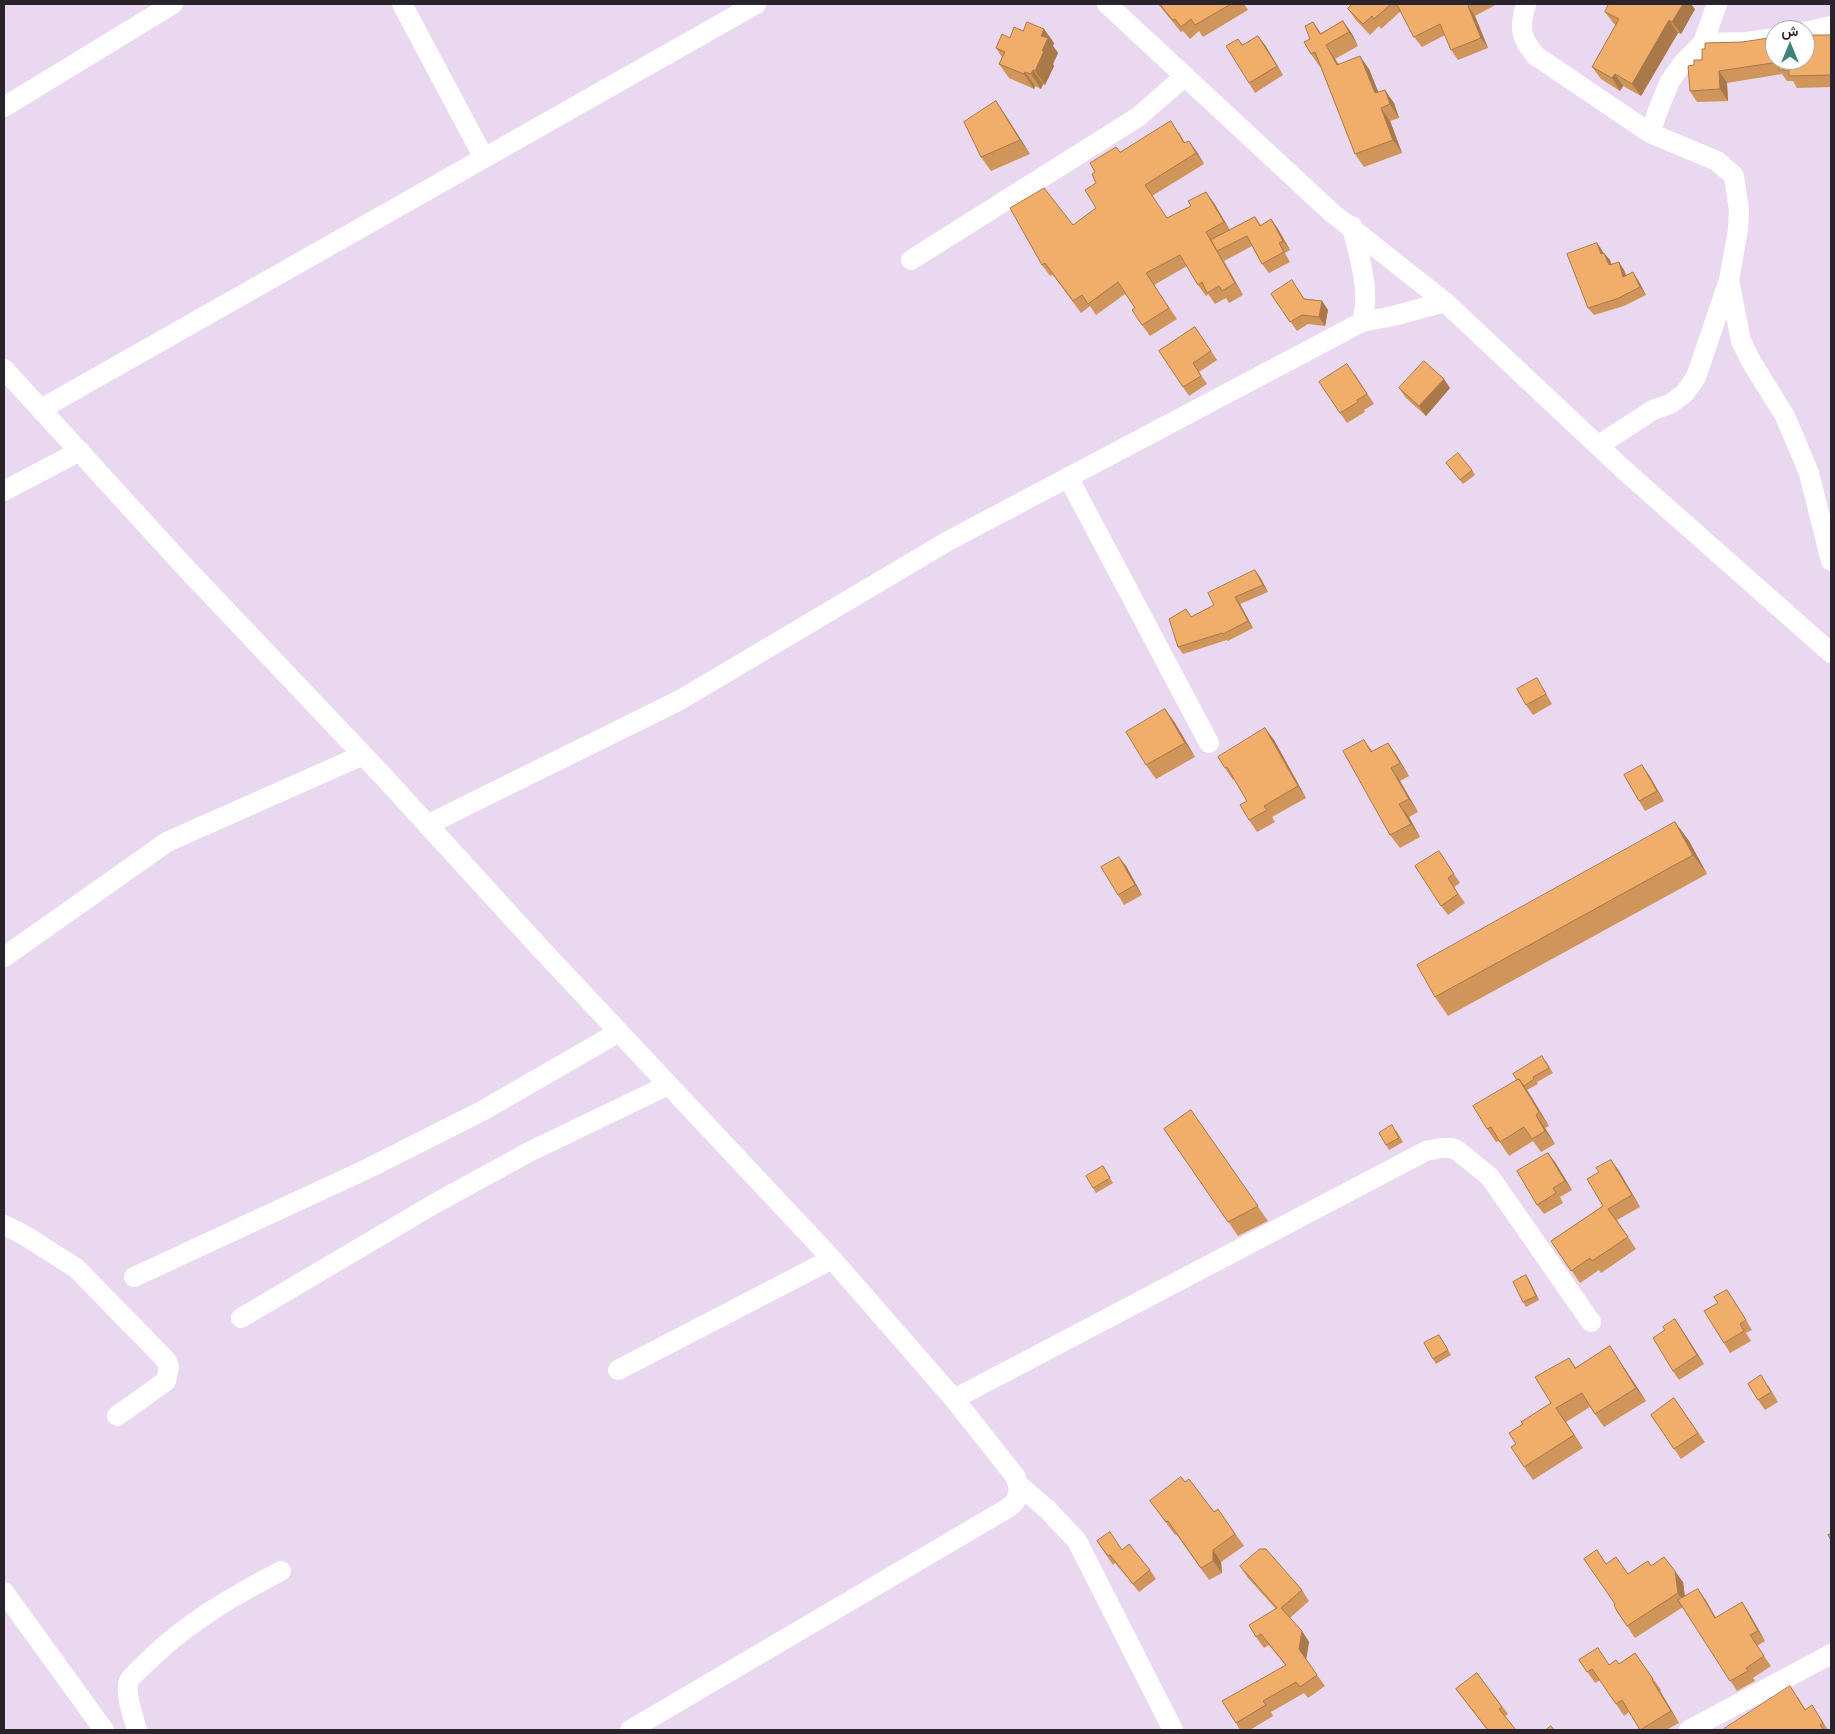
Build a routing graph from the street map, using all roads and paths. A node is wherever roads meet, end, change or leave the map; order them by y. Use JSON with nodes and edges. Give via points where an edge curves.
{"nodes":[{"id":1,"x":173,"y":4,"type":"edge"},
{"id":2,"x":402,"y":4,"type":"edge"},
{"id":3,"x":756,"y":4,"type":"edge"},
{"id":4,"x":1107,"y":4,"type":"edge"},
{"id":5,"x":1526,"y":4,"type":"edge"},
{"id":6,"x":1717,"y":4,"type":"edge"},
{"id":7,"x":1831,"y":26,"type":"edge"},
{"id":8,"x":1815,"y":30,"type":"edge"},
{"id":9,"x":1765,"y":39,"type":"edge"},
{"id":10,"x":1702,"y":43,"type":"junction"},
{"id":11,"x":1185,"y":76,"type":"junction"},
{"id":12,"x":4,"y":106,"type":"edge"},
{"id":13,"x":1650,"y":133,"type":"junction"},
{"id":14,"x":484,"y":158,"type":"junction"},
{"id":15,"x":1352,"y":226,"type":"junction"},
{"id":16,"x":911,"y":260,"type":"dead end"},
{"id":17,"x":1729,"y":280,"type":"junction"},
{"id":18,"x":1445,"y":302,"type":"junction"},
{"id":19,"x":1362,"y":322,"type":"junction"},
{"id":20,"x":4,"y":369,"type":"edge"},
{"id":21,"x":41,"y":409,"type":"junction"},
{"id":22,"x":1599,"y":445,"type":"junction"},
{"id":23,"x":80,"y":451,"type":"junction"},
{"id":24,"x":1068,"y":477,"type":"junction"},
{"id":25,"x":4,"y":491,"type":"edge"},
{"id":26,"x":1831,"y":561,"type":"edge"},
{"id":27,"x":1831,"y":653,"type":"edge"},
{"id":28,"x":1209,"y":743,"type":"dead end"},
{"id":29,"x":363,"y":755,"type":"junction"},
{"id":30,"x":427,"y":825,"type":"junction"},
{"id":31,"x":4,"y":957,"type":"edge"},
{"id":32,"x":619,"y":1032,"type":"junction"},
{"id":33,"x":668,"y":1085,"type":"junction"},
{"id":34,"x":4,"y":1225,"type":"edge"},
{"id":35,"x":832,"y":1259,"type":"junction"},
{"id":36,"x":134,"y":1277,"type":"dead end"},
{"id":37,"x":241,"y":1318,"type":"dead end"},
{"id":38,"x":1591,"y":1322,"type":"dead end"},
{"id":39,"x":618,"y":1370,"type":"dead end"},
{"id":40,"x":954,"y":1399,"type":"junction"},
{"id":41,"x":117,"y":1416,"type":"dead end"},
{"id":42,"x":1019,"y":1485,"type":"junction"},
{"id":43,"x":281,"y":1571,"type":"dead end"},
{"id":44,"x":4,"y":1592,"type":"edge"},
{"id":45,"x":1831,"y":1654,"type":"edge"},
{"id":46,"x":104,"y":1730,"type":"edge"},
{"id":47,"x":137,"y":1730,"type":"edge"},
{"id":48,"x":630,"y":1730,"type":"edge"},
{"id":49,"x":1172,"y":1730,"type":"edge"},
{"id":50,"x":1689,"y":1730,"type":"edge"}],
"edges":[{"from":1,"to":12,"type":"street"},
{"from":2,"to":14,"type":"street"},
{"from":3,"to":14,"type":"street"},
{"from":4,"to":11,"type":"street"},
{"from":5,"to":13,"type":"street","via":[[1521,20],[1523,37],[1536,56]]},
{"from":6,"to":10,"type":"street"},
{"from":7,"to":8,"type":"street"},
{"from":9,"to":10,"type":"street"},
{"from":10,"to":13,"type":"street","via":[[1670,81]]},
{"from":11,"to":15,"type":"street","via":[[1331,212]]},
{"from":11,"to":16,"type":"street","via":[[1138,117]]},
{"from":13,"to":17,"type":"street","via":[[1717,161],[1734,176],[1739,210]]},
{"from":14,"to":21,"type":"street"},
{"from":15,"to":18,"type":"street"},
{"from":15,"to":19,"type":"street","via":[[1366,290]]},
{"from":17,"to":22,"type":"street","via":[[1696,377],[1685,393]]},
{"from":17,"to":26,"type":"street","via":[[1741,340],[1785,416],[1810,472]]},
{"from":18,"to":19,"type":"street"},
{"from":18,"to":22,"type":"street"},
{"from":19,"to":24,"type":"street"},
{"from":20,"to":21,"type":"street"},
{"from":21,"to":23,"type":"street"},
{"from":22,"to":27,"type":"street"},
{"from":23,"to":25,"type":"street"},
{"from":23,"to":29,"type":"street"},
{"from":24,"to":28,"type":"street"},
{"from":24,"to":30,"type":"street","via":[[948,540],[680,700]]},
{"from":29,"to":30,"type":"street"},
{"from":29,"to":31,"type":"street","via":[[167,842]]},
{"from":30,"to":32,"type":"street"},
{"from":32,"to":33,"type":"street"},
{"from":32,"to":36,"type":"street","via":[[473,1116],[370,1168]]},
{"from":33,"to":35,"type":"street"},
{"from":33,"to":37,"type":"street","via":[[529,1152]]},
{"from":34,"to":41,"type":"street","via":[[76,1268],[166,1360],[169,1367],[166,1382]]},
{"from":35,"to":39,"type":"street"},
{"from":35,"to":40,"type":"street"},
{"from":38,"to":40,"type":"street","via":[[1490,1177],[1458,1151],[1442,1148],[1426,1151]]},
{"from":40,"to":42,"type":"street"},
{"from":42,"to":48,"type":"street","via":[[1015,1503],[1008,1508]]},
{"from":42,"to":49,"type":"street","via":[[1077,1541]]},
{"from":43,"to":47,"type":"street","via":[[240,1592],[192,1623],[133,1676],[128,1683],[129,1697]]},
{"from":44,"to":46,"type":"street"},
{"from":45,"to":50,"type":"street"}]}
